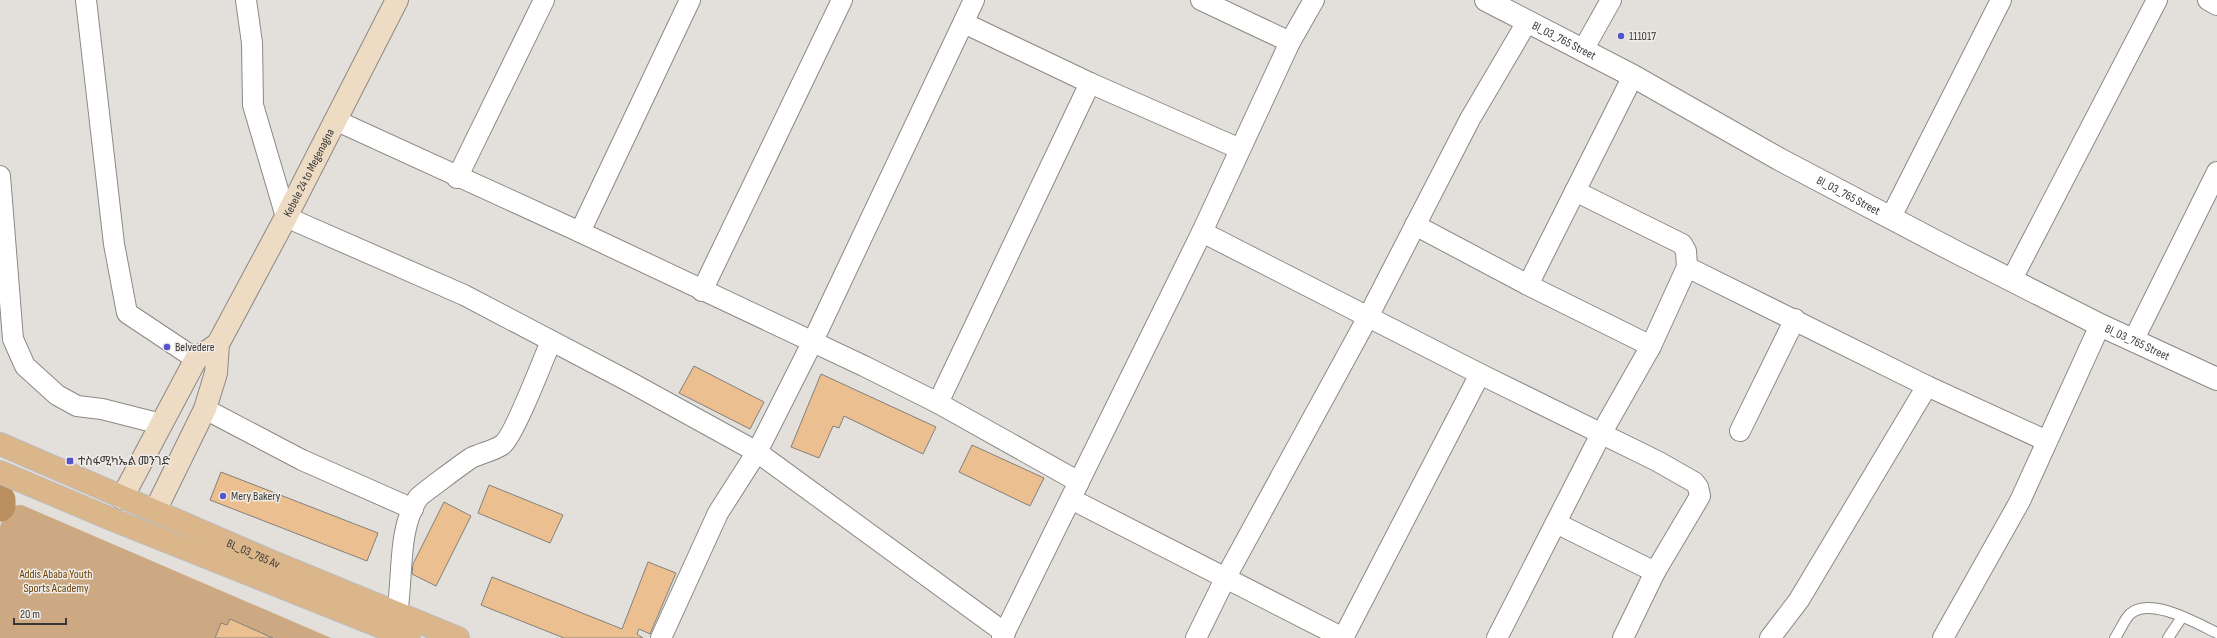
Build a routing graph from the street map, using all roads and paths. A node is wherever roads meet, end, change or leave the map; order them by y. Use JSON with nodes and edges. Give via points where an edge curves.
{"nodes":[{"id":1,"x":86,"y":0,"type":"edge"},
{"id":2,"x":246,"y":0,"type":"edge"},
{"id":3,"x":397,"y":0,"type":"edge"},
{"id":4,"x":544,"y":0,"type":"edge"},
{"id":5,"x":690,"y":0,"type":"edge"},
{"id":6,"x":842,"y":0,"type":"edge"},
{"id":7,"x":974,"y":0,"type":"edge"},
{"id":8,"x":1201,"y":0,"type":"edge"},
{"id":9,"x":1314,"y":0,"type":"edge"},
{"id":10,"x":1486,"y":0,"type":"edge"},
{"id":11,"x":1611,"y":0,"type":"edge"},
{"id":12,"x":2001,"y":0,"type":"edge"},
{"id":13,"x":2157,"y":0,"type":"edge"},
{"id":14,"x":2208,"y":0,"type":"edge"},
{"id":15,"x":2217,"y":4,"type":"edge"},
{"id":16,"x":964,"y":22,"type":"junction"},
{"id":17,"x":1527,"y":22,"type":"junction"},
{"id":18,"x":1290,"y":42,"type":"junction"},
{"id":19,"x":1583,"y":50,"type":"junction"},
{"id":20,"x":1633,"y":76,"type":"junction"},
{"id":21,"x":1090,"y":83,"type":"junction"},
{"id":22,"x":335,"y":120,"type":"junction"},
{"id":23,"x":1240,"y":149,"type":"junction"},
{"id":24,"x":2217,"y":172,"type":"edge"},
{"id":25,"x":0,"y":176,"type":"edge"},
{"id":26,"x":457,"y":178,"type":"junction"},
{"id":27,"x":1575,"y":191,"type":"junction"},
{"id":28,"x":286,"y":217,"type":"junction"},
{"id":29,"x":1891,"y":217,"type":"junction"},
{"id":30,"x":1415,"y":225,"type":"junction"},
{"id":31,"x":580,"y":232,"type":"junction"},
{"id":32,"x":1202,"y":232,"type":"junction"},
{"id":33,"x":1687,"y":266,"type":"junction"},
{"id":34,"x":2012,"y":279,"type":"junction"},
{"id":35,"x":1528,"y":285,"type":"junction"},
{"id":36,"x":702,"y":291,"type":"junction"},
{"id":37,"x":1368,"y":317,"type":"junction"},
{"id":38,"x":1795,"y":319,"type":"junction"},
{"id":39,"x":2100,"y":325,"type":"junction"},
{"id":40,"x":2134,"y":339,"type":"junction"},
{"id":41,"x":551,"y":341,"type":"junction"},
{"id":42,"x":812,"y":343,"type":"junction"},
{"id":43,"x":218,"y":344,"type":"junction"},
{"id":44,"x":1650,"y":346,"type":"junction"},
{"id":45,"x":196,"y":359,"type":"junction"},
{"id":46,"x":1480,"y":374,"type":"junction"},
{"id":47,"x":2217,"y":379,"type":"edge"},
{"id":48,"x":1927,"y":386,"type":"junction"},
{"id":49,"x":938,"y":403,"type":"junction"},
{"id":50,"x":205,"y":409,"type":"junction"},
{"id":51,"x":161,"y":424,"type":"junction"},
{"id":52,"x":1740,"y":431,"type":"dead end"},
{"id":53,"x":1601,"y":434,"type":"junction"},
{"id":54,"x":2047,"y":441,"type":"junction"},
{"id":55,"x":0,"y":444,"type":"edge"},
{"id":56,"x":757,"y":452,"type":"junction"},
{"id":57,"x":0,"y":472,"type":"edge"},
{"id":58,"x":1075,"y":491,"type":"junction"},
{"id":59,"x":122,"y":498,"type":"junction"},
{"id":60,"x":413,"y":509,"type":"junction"},
{"id":61,"x":155,"y":511,"type":"junction"},
{"id":62,"x":1556,"y":523,"type":"junction"},
{"id":63,"x":1655,"y":572,"type":"junction"},
{"id":64,"x":1226,"y":577,"type":"junction"},
{"id":65,"x":2182,"y":617,"type":"junction"},
{"id":66,"x":400,"y":628,"type":"edge"},
{"id":67,"x":2217,"y":632,"type":"edge"},
{"id":68,"x":1003,"y":635,"type":"edge"},
{"id":69,"x":667,"y":636,"type":"edge"},
{"id":70,"x":458,"y":638,"type":"edge"},
{"id":71,"x":1196,"y":638,"type":"edge"},
{"id":72,"x":1343,"y":638,"type":"edge"},
{"id":73,"x":1497,"y":638,"type":"edge"},
{"id":74,"x":1622,"y":638,"type":"edge"},
{"id":75,"x":1770,"y":638,"type":"edge"},
{"id":76,"x":1943,"y":638,"type":"edge"},
{"id":77,"x":2115,"y":638,"type":"edge"},
{"id":78,"x":2168,"y":638,"type":"edge"}],
"edges":[{"from":1,"to":45,"type":"street","via":[[114,244],[127,314]]},
{"from":2,"to":28,"type":"street","via":[[252,43],[253,105]]},
{"from":3,"to":22,"type":"main road","name":"Kebele 24 to Megenagna"},
{"from":4,"to":26,"type":"street"},
{"from":5,"to":31,"type":"street"},
{"from":6,"to":36,"type":"street"},
{"from":7,"to":16,"type":"street"},
{"from":8,"to":18,"type":"street"},
{"from":9,"to":18,"type":"street"},
{"from":10,"to":17,"type":"street","name":"Bl_03_765 Street"},
{"from":11,"to":19,"type":"street"},
{"from":12,"to":29,"type":"street"},
{"from":13,"to":34,"type":"street"},
{"from":14,"to":15,"type":"street"},
{"from":16,"to":21,"type":"street"},
{"from":16,"to":42,"type":"street"},
{"from":17,"to":19,"type":"street","name":"Bl_03_765 Street"},
{"from":17,"to":30,"type":"street","via":[[1470,119]]},
{"from":18,"to":23,"type":"street"},
{"from":19,"to":20,"type":"street","name":"Bl_03_765 Street"},
{"from":20,"to":27,"type":"street"},
{"from":20,"to":29,"type":"street","name":"Bl_03_765 Street","via":[[1779,159]]},
{"from":21,"to":23,"type":"street"},
{"from":21,"to":49,"type":"street"},
{"from":22,"to":26,"type":"street"},
{"from":22,"to":28,"type":"main road","name":"Kebele 24 to Megenagna"},
{"from":23,"to":32,"type":"street"},
{"from":24,"to":40,"type":"street"},
{"from":25,"to":51,"type":"street","via":[[13,339],[25,366],[57,395],[77,406],[102,409]]},
{"from":26,"to":31,"type":"street"},
{"from":27,"to":33,"type":"street","via":[[1682,244],[1686,251]]},
{"from":27,"to":35,"type":"street"},
{"from":28,"to":41,"type":"street","via":[[464,295]]},
{"from":28,"to":43,"type":"main road","name":"Kebele 24 to Megenagna"},
{"from":29,"to":34,"type":"street","name":"Bl_03_765 Street"},
{"from":30,"to":35,"type":"street"},
{"from":30,"to":37,"type":"street"},
{"from":31,"to":36,"type":"street"},
{"from":32,"to":37,"type":"street"},
{"from":32,"to":58,"type":"street"},
{"from":33,"to":38,"type":"street"},
{"from":33,"to":44,"type":"street"},
{"from":34,"to":39,"type":"street","name":"Bl_03_765 Street"},
{"from":35,"to":44,"type":"street"},
{"from":36,"to":42,"type":"street"},
{"from":37,"to":46,"type":"street"},
{"from":37,"to":64,"type":"street"},
{"from":38,"to":48,"type":"street"},
{"from":38,"to":52,"type":"street"},
{"from":39,"to":40,"type":"street","name":"Bl_03_765 Street"},
{"from":39,"to":54,"type":"street"},
{"from":40,"to":47,"type":"street","name":"Bl_03_765 Street"},
{"from":41,"to":56,"type":"street"},
{"from":41,"to":60,"type":"street","via":[[526,403],[504,445],[472,458],[418,498]]},
{"from":42,"to":49,"type":"street"},
{"from":42,"to":56,"type":"street"},
{"from":43,"to":45,"type":"main road"},
{"from":43,"to":50,"type":"main road","via":[[216,373]]},
{"from":44,"to":53,"type":"street"},
{"from":45,"to":51,"type":"main road"},
{"from":46,"to":53,"type":"street"},
{"from":46,"to":72,"type":"street"},
{"from":48,"to":54,"type":"street"},
{"from":48,"to":75,"type":"street","via":[[1799,600]]},
{"from":49,"to":58,"type":"street"},
{"from":50,"to":60,"type":"street","via":[[302,460]]},
{"from":50,"to":61,"type":"main road"},
{"from":51,"to":59,"type":"main road"},
{"from":53,"to":62,"type":"street"},
{"from":53,"to":63,"type":"street","via":[[1694,482],[1700,492]]},
{"from":54,"to":76,"type":"street","via":[[2020,501]]},
{"from":55,"to":59,"type":"main road","name":"BL_03_785 Av"},
{"from":56,"to":68,"type":"street"},
{"from":56,"to":69,"type":"street","via":[[718,513]]},
{"from":57,"to":66,"type":"main road","name":"BL_03_785 Av"},
{"from":58,"to":64,"type":"street","via":[[1141,536]]},
{"from":58,"to":68,"type":"street"},
{"from":59,"to":61,"type":"main road","name":"BL_03_785 Av"},
{"from":60,"to":66,"type":"street","via":[[400,566]]},
{"from":61,"to":66,"type":"main road","name":"BL_03_785 Av","via":[[268,560]]},
{"from":62,"to":63,"type":"street"},
{"from":62,"to":73,"type":"street"},
{"from":63,"to":74,"type":"street"},
{"from":64,"to":71,"type":"street"},
{"from":64,"to":72,"type":"street"},
{"from":65,"to":67,"type":"lane"},
{"from":65,"to":77,"type":"lane","via":[[2156,607],[2140,607],[2129,614]]},
{"from":65,"to":78,"type":"lane"},
{"from":66,"to":70,"type":"main road","name":"BL_03_785 Av"}]}
